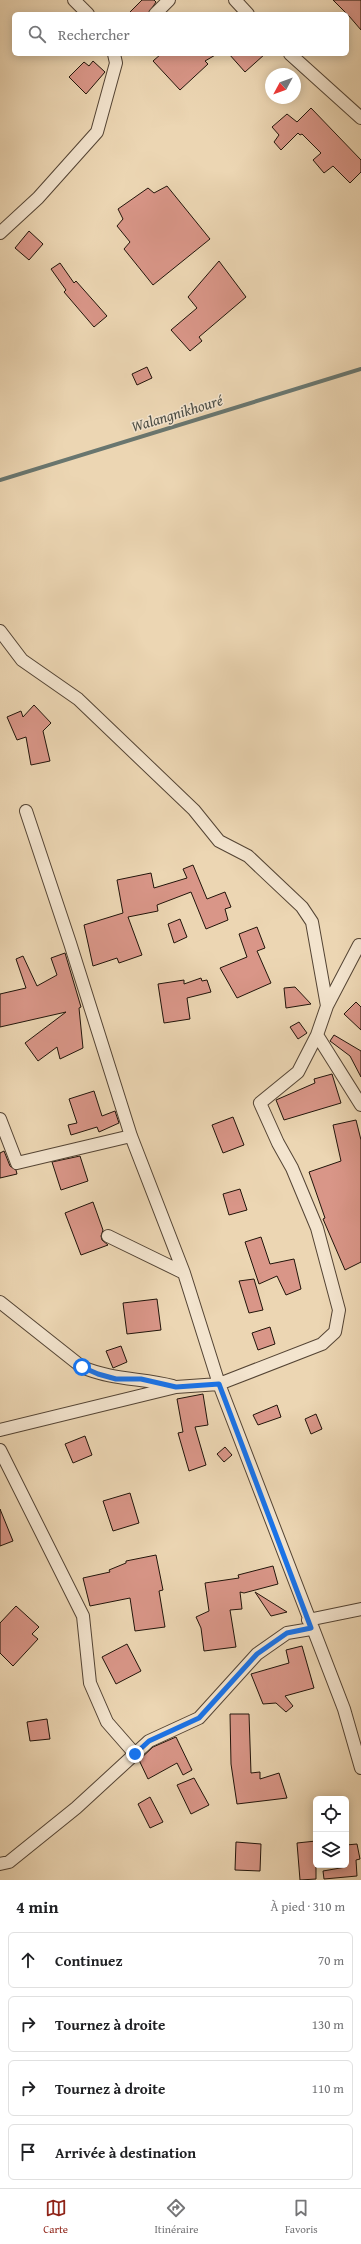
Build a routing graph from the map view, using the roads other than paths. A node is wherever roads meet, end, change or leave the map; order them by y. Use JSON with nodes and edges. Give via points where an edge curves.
{"nodes":[{"id":1,"x":74,"y":0,"type":"edge"},
{"id":2,"x":169,"y":0,"type":"edge"},
{"id":3,"x":235,"y":0,"type":"edge"},
{"id":4,"x":86,"y":12,"type":"edge"},
{"id":5,"x":157,"y":12,"type":"edge"},
{"id":6,"x":246,"y":12,"type":"edge"},
{"id":7,"x":292,"y":56,"type":"edge"},
{"id":8,"x":118,"y":57,"type":"edge"},
{"id":9,"x":361,"y":118,"type":"edge"},
{"id":10,"x":0,"y":234,"type":"edge"},
{"id":11,"x":0,"y":631,"type":"edge"},
{"id":12,"x":26,"y":811,"type":"dead end"},
{"id":13,"x":361,"y":946,"type":"edge"},
{"id":14,"x":327,"y":1006,"type":"junction"},
{"id":15,"x":317,"y":1035,"type":"junction"},
{"id":16,"x":361,"y":1105,"type":"edge"},
{"id":17,"x":0,"y":1119,"type":"edge"},
{"id":18,"x":131,"y":1136,"type":"junction"},
{"id":19,"x":108,"y":1236,"type":"dead end"},
{"id":20,"x":184,"y":1273,"type":"junction"},
{"id":21,"x":0,"y":1302,"type":"edge"},
{"id":22,"x":219,"y":1384,"type":"junction"},
{"id":23,"x":176,"y":1387,"type":"junction"},
{"id":24,"x":0,"y":1430,"type":"edge"},
{"id":25,"x":0,"y":1450,"type":"edge"},
{"id":26,"x":361,"y":1609,"type":"edge"},
{"id":27,"x":310,"y":1624,"type":"junction"},
{"id":28,"x":135,"y":1754,"type":"junction"},
{"id":29,"x":361,"y":1768,"type":"edge"},
{"id":30,"x":0,"y":1864,"type":"edge"}],
"edges":[{"from":1,"to":4,"type":"street"},
{"from":2,"to":5,"type":"street"},
{"from":3,"to":6,"type":"street"},
{"from":7,"to":9,"type":"street"},
{"from":8,"to":10,"type":"street","via":[[97,132],[38,198]]},
{"from":11,"to":14,"type":"street","via":[[22,660],[78,699],[194,810],[219,841],[248,856],[302,908],[312,922]]},
{"from":12,"to":18,"type":"street"},
{"from":13,"to":14,"type":"street","via":[[359,945]]},
{"from":14,"to":15,"type":"street"},
{"from":15,"to":16,"type":"street"},
{"from":15,"to":22,"type":"street","via":[[298,1072],[260,1103],[292,1168],[317,1228],[339,1310],[335,1332],[322,1344]]},
{"from":17,"to":18,"type":"street","via":[[17,1162]]},
{"from":18,"to":20,"type":"street"},
{"from":19,"to":20,"type":"street"},
{"from":20,"to":22,"type":"street"},
{"from":21,"to":23,"type":"street","via":[[82,1367],[116,1379],[141,1379]]},
{"from":22,"to":23,"type":"street"},
{"from":22,"to":27,"type":"street"},
{"from":23,"to":24,"type":"street"},
{"from":25,"to":28,"type":"street","via":[[84,1616],[90,1683],[107,1722]]},
{"from":26,"to":27,"type":"street"},
{"from":27,"to":28,"type":"street","via":[[287,1633],[257,1654],[199,1718],[149,1741]]},
{"from":27,"to":29,"type":"street","via":[[344,1709]]},
{"from":28,"to":30,"type":"street","via":[[58,1823],[9,1862]]}]}
